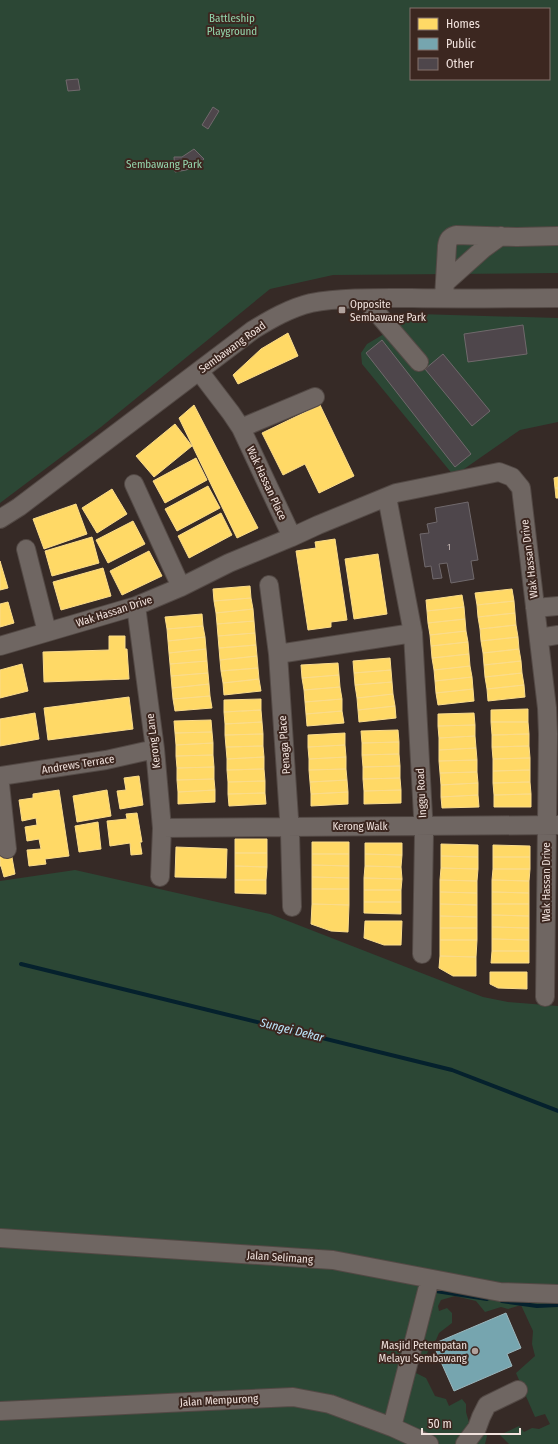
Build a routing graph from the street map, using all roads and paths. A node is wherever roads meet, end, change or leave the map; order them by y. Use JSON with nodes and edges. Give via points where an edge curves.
{"nodes":[{"id":1,"x":501,"y":236,"type":"junction"},
{"id":2,"x":558,"y":236,"type":"edge"},
{"id":3,"x":444,"y":291,"type":"junction"},
{"id":4,"x":558,"y":298,"type":"edge"},
{"id":5,"x":365,"y":299,"type":"junction"},
{"id":6,"x":419,"y":362,"type":"dead end"},
{"id":7,"x":199,"y":371,"type":"junction"},
{"id":8,"x":315,"y":397,"type":"dead end"},
{"id":9,"x":241,"y":428,"type":"junction"},
{"id":10,"x":134,"y":484,"type":"dead end"},
{"id":11,"x":387,"y":497,"type":"junction"},
{"id":12,"x":0,"y":520,"type":"edge"},
{"id":13,"x":292,"y":537,"type":"junction"},
{"id":14,"x":26,"y":549,"type":"dead end"},
{"id":15,"x":269,"y":585,"type":"dead end"},
{"id":16,"x":180,"y":587,"type":"junction"},
{"id":17,"x":136,"y":606,"type":"junction"},
{"id":18,"x":558,"y":606,"type":"edge"},
{"id":19,"x":535,"y":608,"type":"junction"},
{"id":20,"x":47,"y":632,"type":"junction"},
{"id":21,"x":413,"y":633,"type":"junction"},
{"id":22,"x":558,"y":635,"type":"edge"},
{"id":23,"x":539,"y":638,"type":"junction"},
{"id":24,"x":0,"y":646,"type":"edge"},
{"id":25,"x":278,"y":654,"type":"junction"},
{"id":26,"x":155,"y":750,"type":"junction"},
{"id":27,"x":0,"y":776,"type":"edge"},
{"id":28,"x":0,"y":784,"type":"edge"},
{"id":29,"x":552,"y":825,"type":"edge"},
{"id":30,"x":423,"y":826,"type":"junction"},
{"id":31,"x":290,"y":827,"type":"junction"},
{"id":32,"x":162,"y":828,"type":"junction"},
{"id":33,"x":7,"y":849,"type":"dead end"},
{"id":34,"x":160,"y":877,"type":"dead end"},
{"id":35,"x":292,"y":906,"type":"dead end"},
{"id":36,"x":422,"y":954,"type":"dead end"},
{"id":37,"x":546,"y":997,"type":"dead end"},
{"id":38,"x":0,"y":1238,"type":"edge"},
{"id":39,"x":430,"y":1279,"type":"junction"},
{"id":40,"x":558,"y":1294,"type":"edge"},
{"id":41,"x":518,"y":1390,"type":"dead end"},
{"id":42,"x":0,"y":1411,"type":"edge"},
{"id":43,"x":392,"y":1426,"type":"junction"},
{"id":44,"x":429,"y":1444,"type":"edge"},
{"id":45,"x":465,"y":1444,"type":"edge"}],
"edges":[{"from":1,"to":2,"type":"street"},
{"from":1,"to":3,"type":"street","via":[[483,249]]},
{"from":1,"to":3,"type":"street","via":[[456,235],[448,239]]},
{"from":3,"to":4,"type":"street","name":"Sembawang Road"},
{"from":3,"to":5,"type":"street","name":"Sembawang Road"},
{"from":5,"to":6,"type":"street"},
{"from":5,"to":7,"type":"street","name":"Sembawang Road","via":[[310,303],[271,318]]},
{"from":7,"to":9,"type":"street","name":"Wak Hassan Place"},
{"from":7,"to":12,"type":"street","name":"Sembawang Road"},
{"from":8,"to":9,"type":"street"},
{"from":9,"to":13,"type":"street","name":"Wak Hassan Place"},
{"from":10,"to":16,"type":"street"},
{"from":11,"to":13,"type":"street","name":"Wak Hassan Drive"},
{"from":11,"to":19,"type":"street","name":"Wak Hassan Drive","via":[[499,472],[512,477],[521,488]]},
{"from":11,"to":21,"type":"street","name":"Inggu Road"},
{"from":13,"to":16,"type":"street","name":"Wak Hassan Drive","via":[[228,563]]},
{"from":14,"to":20,"type":"street"},
{"from":15,"to":25,"type":"street","name":"Penaga Place"},
{"from":16,"to":17,"type":"street","name":"Wak Hassan Drive"},
{"from":17,"to":20,"type":"street","name":"Wak Hassan Drive"},
{"from":17,"to":26,"type":"street","name":"Kerong Lane"},
{"from":18,"to":19,"type":"street"},
{"from":19,"to":23,"type":"street","name":"Wak Hassan Drive"},
{"from":20,"to":24,"type":"street","name":"Wak Hassan Drive"},
{"from":21,"to":25,"type":"street"},
{"from":21,"to":30,"type":"street","name":"Inggu Road"},
{"from":22,"to":23,"type":"street"},
{"from":23,"to":29,"type":"street","name":"Wak Hassan Drive","via":[[547,708]]},
{"from":25,"to":31,"type":"street","name":"Penaga Place"},
{"from":26,"to":27,"type":"street","name":"Andrews Terrace"},
{"from":26,"to":32,"type":"street","name":"Kerong Lane"},
{"from":28,"to":33,"type":"street"},
{"from":29,"to":30,"type":"street","name":"Kerong Walk"},
{"from":29,"to":37,"type":"street","name":"Wak Hassan Drive"},
{"from":30,"to":31,"type":"street","name":"Kerong Walk"},
{"from":30,"to":36,"type":"street","name":"Inggu Road"},
{"from":31,"to":32,"type":"street","name":"Kerong Walk"},
{"from":31,"to":35,"type":"street","name":"Penaga Place"},
{"from":32,"to":34,"type":"street","name":"Kerong Lane"},
{"from":38,"to":39,"type":"street","name":"Jalan Selimang","via":[[333,1260]]},
{"from":39,"to":40,"type":"street","name":"Jalan Selimang","via":[[500,1292]]},
{"from":39,"to":43,"type":"street"},
{"from":41,"to":45,"type":"street","via":[[487,1405],[478,1428]]},
{"from":42,"to":43,"type":"street","name":"Jalan Mempurong","via":[[293,1397],[330,1404]]},
{"from":43,"to":44,"type":"street","name":"Jalan Mempurong"}]}
